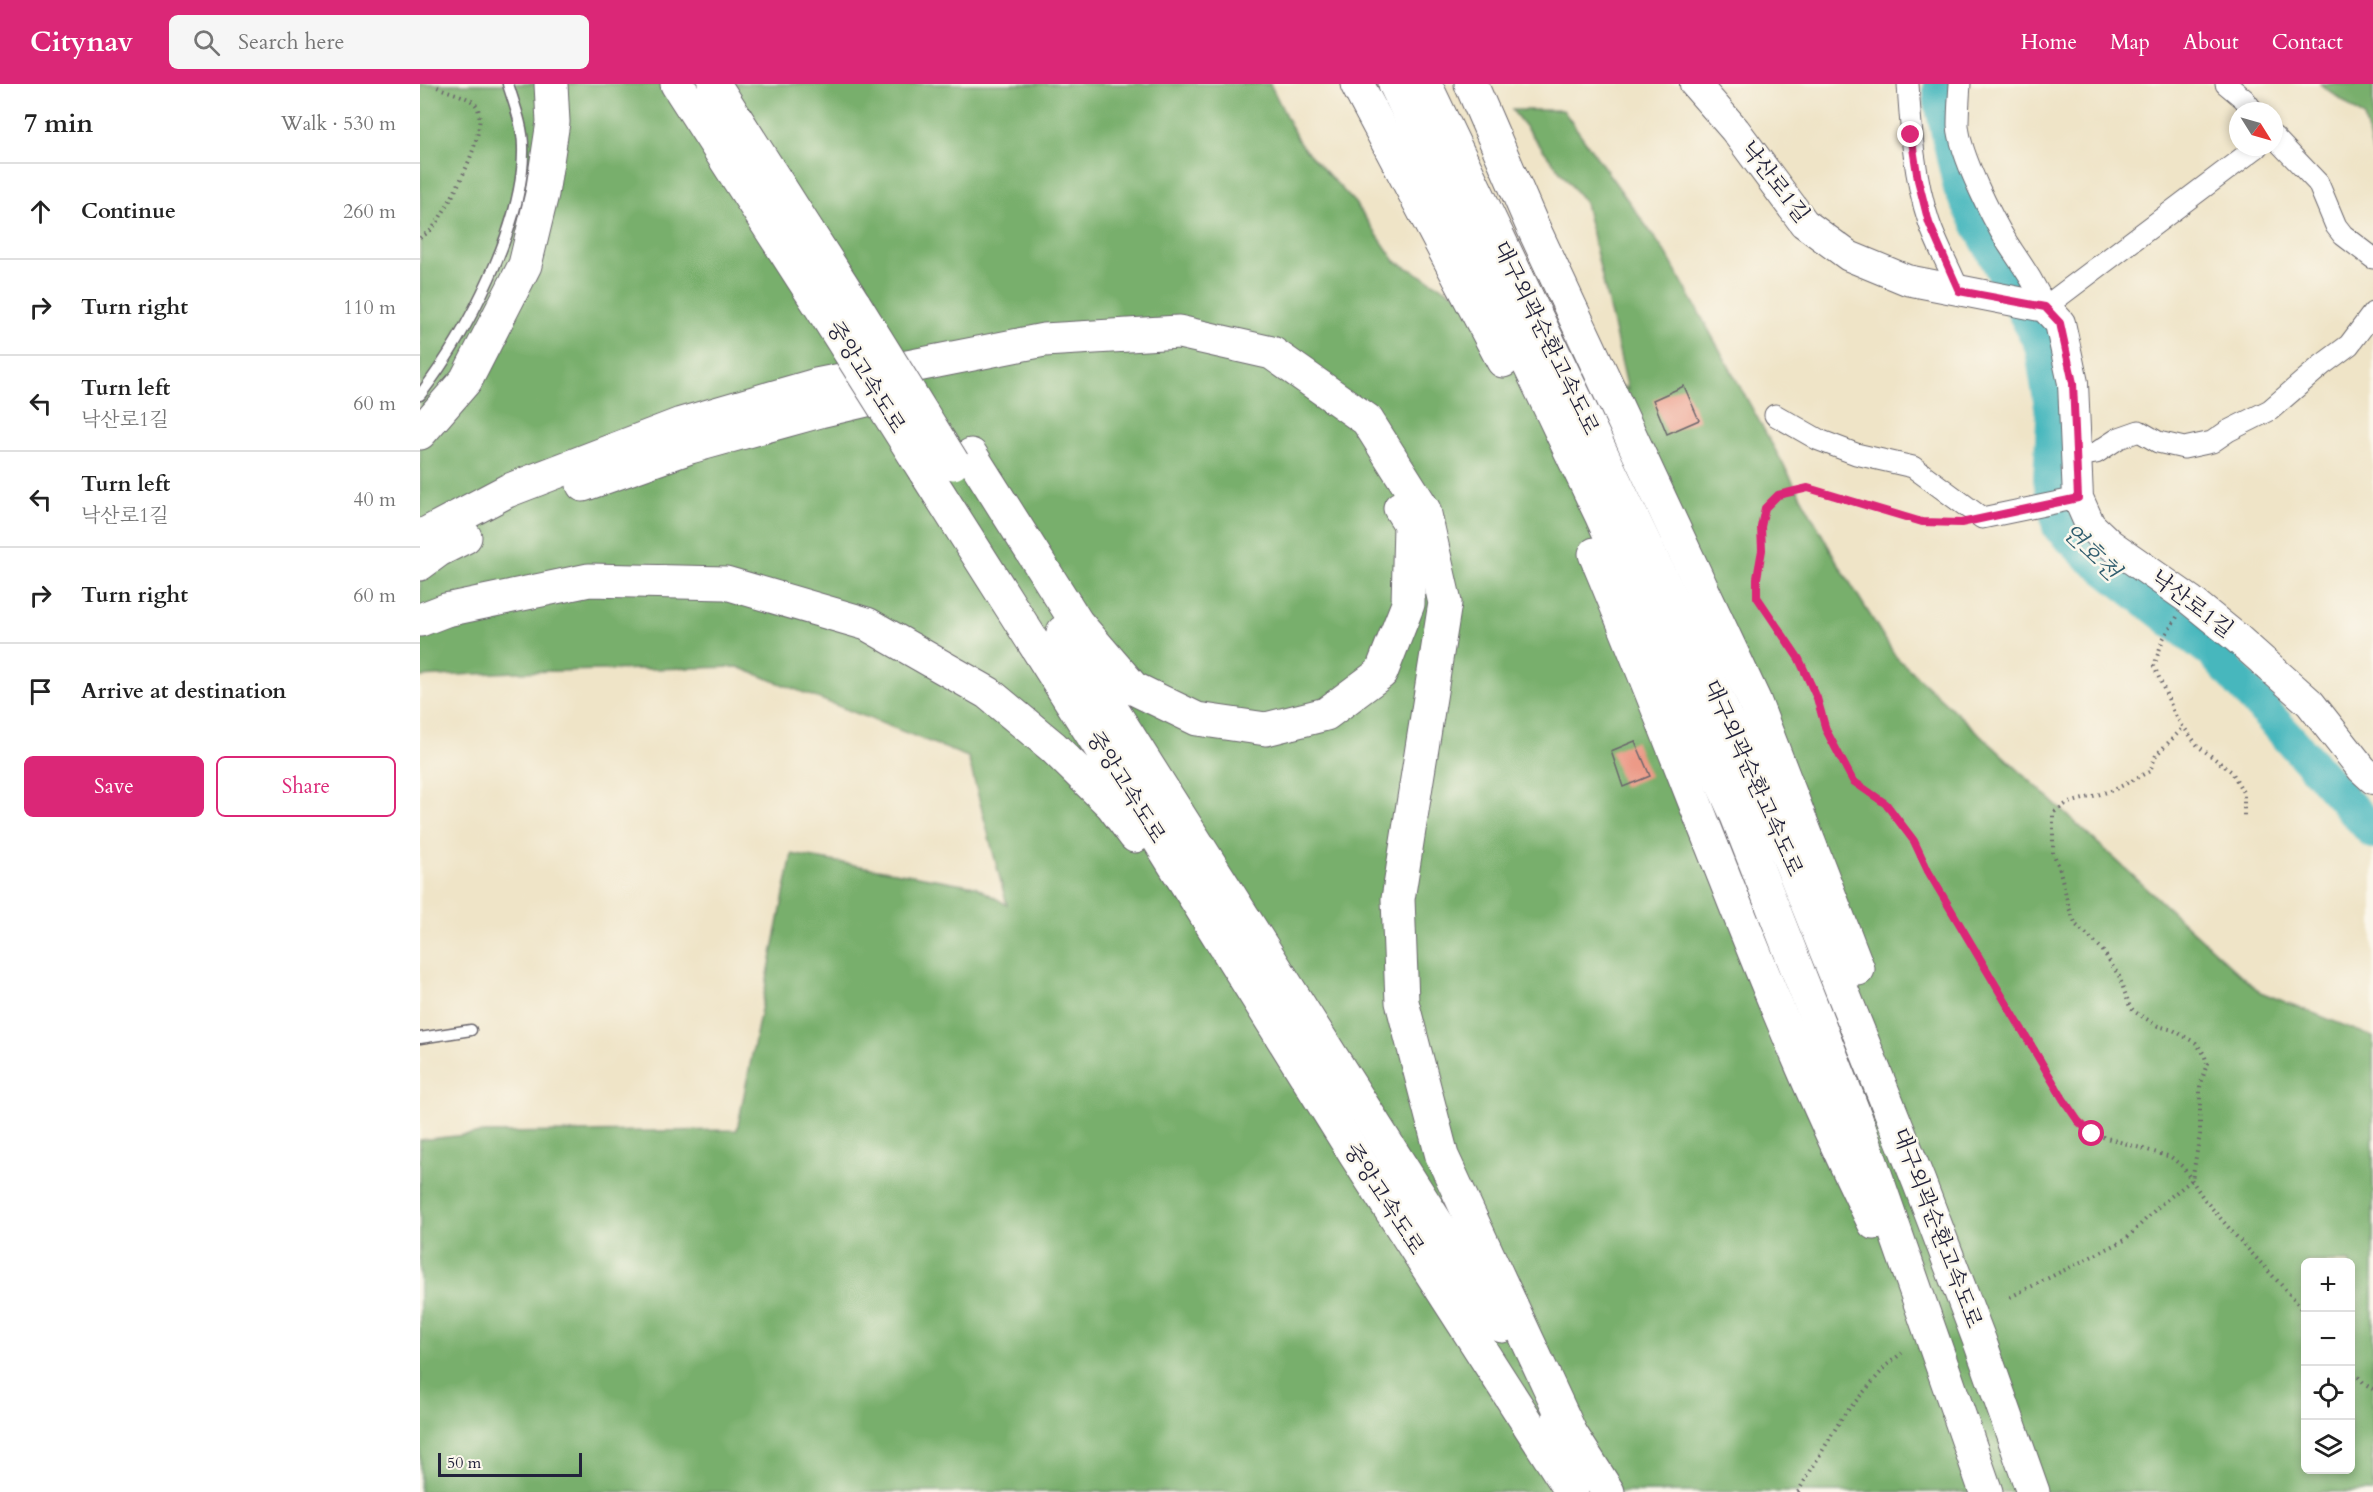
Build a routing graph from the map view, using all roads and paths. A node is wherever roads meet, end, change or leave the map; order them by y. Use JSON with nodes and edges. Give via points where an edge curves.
{"nodes":[{"id":1,"x":435,"y":84,"type":"edge"},
{"id":2,"x":508,"y":84,"type":"edge"},
{"id":3,"x":551,"y":84,"type":"edge"},
{"id":4,"x":677,"y":84,"type":"edge"},
{"id":5,"x":714,"y":84,"type":"edge"},
{"id":6,"x":735,"y":84,"type":"edge"},
{"id":7,"x":1357,"y":84,"type":"edge"},
{"id":8,"x":1395,"y":84,"type":"edge"},
{"id":9,"x":1425,"y":84,"type":"edge"},
{"id":10,"x":1471,"y":84,"type":"edge"},
{"id":11,"x":1695,"y":84,"type":"edge"},
{"id":12,"x":1908,"y":84,"type":"edge"},
{"id":13,"x":1960,"y":84,"type":"edge"},
{"id":14,"x":2226,"y":84,"type":"edge"},
{"id":15,"x":2246,"y":102,"type":"edge"},
{"id":16,"x":2283,"y":146,"type":"edge"},
{"id":17,"x":2245,"y":156,"type":"edge"},
{"id":18,"x":420,"y":238,"type":"edge"},
{"id":19,"x":2373,"y":258,"type":"edge"},
{"id":20,"x":1959,"y":291,"type":"junction"},
{"id":21,"x":851,"y":307,"type":"junction"},
{"id":22,"x":2045,"y":307,"type":"junction"},
{"id":23,"x":2373,"y":314,"type":"edge"},
{"id":24,"x":420,"y":395,"type":"edge"},
{"id":25,"x":1775,"y":415,"type":"dead end"},
{"id":26,"x":420,"y":433,"type":"edge"},
{"id":27,"x":2078,"y":456,"type":"junction"},
{"id":28,"x":950,"y":463,"type":"junction"},
{"id":29,"x":2073,"y":499,"type":"junction"},
{"id":30,"x":1982,"y":518,"type":"junction"},
{"id":31,"x":420,"y":537,"type":"edge"},
{"id":32,"x":420,"y":564,"type":"edge"},
{"id":33,"x":2181,"y":611,"type":"dead end"},
{"id":34,"x":420,"y":620,"type":"edge"},
{"id":35,"x":2184,"y":727,"type":"junction"},
{"id":36,"x":2373,"y":779,"type":"edge"},
{"id":37,"x":2244,"y":817,"type":"dead end"},
{"id":38,"x":1265,"y":1009,"type":"junction"},
{"id":39,"x":471,"y":1030,"type":"dead end"},
{"id":40,"x":420,"y":1038,"type":"edge"},
{"id":41,"x":2192,"y":1180,"type":"junction"},
{"id":42,"x":2010,"y":1297,"type":"dead end"},
{"id":43,"x":2303,"y":1312,"type":"edge"},
{"id":44,"x":1902,"y":1353,"type":"dead end"},
{"id":45,"x":2355,"y":1373,"type":"edge"},
{"id":46,"x":1946,"y":1376,"type":"junction"},
{"id":47,"x":2373,"y":1389,"type":"edge"},
{"id":48,"x":2010,"y":1425,"type":"junction"},
{"id":49,"x":1571,"y":1434,"type":"junction"},
{"id":50,"x":1572,"y":1492,"type":"edge"},
{"id":51,"x":1608,"y":1492,"type":"edge"},
{"id":52,"x":1798,"y":1492,"type":"edge"},
{"id":53,"x":1986,"y":1492,"type":"edge"},
{"id":54,"x":2033,"y":1492,"type":"edge"}],
"edges":[{"from":1,"to":18,"type":"path","via":[[475,104],[479,122],[476,145],[460,182],[431,230]]},
{"from":2,"to":24,"type":"lane","via":[[523,144],[516,201],[479,301],[454,347]]},
{"from":3,"to":26,"type":"highway","via":[[553,122],[525,266],[466,380]]},
{"from":4,"to":21,"type":"highway","name":"중앙고속도로"},
{"from":5,"to":21,"type":"highway","name":"중앙고속도로"},
{"from":6,"to":21,"type":"highway","via":[[752,104]]},
{"from":7,"to":46,"type":"highway","via":[[1496,346],[1578,514],[1806,1078]]},
{"from":8,"to":46,"type":"highway","name":"대구외곽순환고속도로","via":[[1601,515],[1737,816],[1856,1119]]},
{"from":9,"to":48,"type":"highway","name":"대구외곽순환고속도로","via":[[1697,653],[1790,861],[1885,1093]]},
{"from":10,"to":48,"type":"highway","via":[[1542,247],[1754,700],[1787,782],[1976,1293],[2011,1412]]},
{"from":11,"to":20,"type":"street","name":"낙산로1길","via":[[1735,130],[1804,223],[1850,256],[1907,280]]},
{"from":12,"to":20,"type":"street","via":[[1918,180],[1929,223]]},
{"from":13,"to":22,"type":"street","via":[[1958,128],[1966,155],[2008,243],[2037,287]]},
{"from":14,"to":15,"type":"street"},
{"from":16,"to":19,"type":"street","via":[[2318,183],[2343,235]]},
{"from":17,"to":22,"type":"street"},
{"from":20,"to":22,"type":"street","name":"낙산로1길"},
{"from":21,"to":28,"type":"highway","name":"중앙고속도로","bridge":true},
{"from":22,"to":27,"type":"street","name":"낙산로1길","via":[[2060,323],[2073,383]]},
{"from":23,"to":27,"type":"street","via":[[2349,345],[2271,410],[2212,442],[2184,448],[2158,442],[2139,431],[2096,453]]},
{"from":25,"to":30,"type":"street","via":[[1819,440],[1913,468]]},
{"from":27,"to":29,"type":"street","name":"낙산로1길"},
{"from":28,"to":32,"type":"highway","via":[[1133,688],[1197,719],[1266,729],[1326,714],[1381,673],[1408,604],[1410,524],[1356,435],[1263,373],[1185,353],[1053,358],[820,411],[690,447],[525,506],[439,550]]},
{"from":28,"to":38,"type":"highway","name":"중앙고속도로"},
{"from":28,"to":49,"type":"highway","name":"중앙고속도로","via":[[1066,636]]},
{"from":29,"to":30,"type":"street"},
{"from":29,"to":36,"type":"street","name":"낙산로1길","via":[[2110,544],[2190,600],[2310,703]]},
{"from":30,"to":41,"type":"path","via":[[1961,523],[1922,522],[1808,488],[1778,495],[1765,508],[1761,527],[1757,597],[1799,659],[1826,730],[1853,781],[1886,804],[1914,841],[1928,871],[2078,1121],[2092,1134],[2171,1157]]},
{"from":31,"to":49,"type":"highway","via":[[507,491],[681,424],[816,385],[1044,340],[1179,332],[1272,353],[1367,420],[1424,510],[1445,603],[1398,899],[1402,1002],[1442,1156]]},
{"from":33,"to":35,"type":"path","via":[[2163,639],[2154,666]]},
{"from":34,"to":38,"type":"highway","via":[[447,610],[588,580],[726,583],[867,624],[988,693],[1053,747],[1112,805]]},
{"from":35,"to":37,"type":"path","via":[[2198,746],[2232,772],[2244,794]]},
{"from":35,"to":41,"type":"path","via":[[2156,755],[2150,771],[2114,790],[2066,804],[2053,813],[2052,825],[2053,853],[2076,925],[2101,948],[2119,976],[2134,1012],[2196,1043],[2204,1054],[2207,1064],[2200,1087],[2200,1134]]},
{"from":38,"to":50,"type":"highway","name":"중앙고속도로"},
{"from":39,"to":40,"type":"lane"},
{"from":41,"to":42,"type":"path","via":[[2125,1240]]},
{"from":41,"to":43,"type":"path","via":[[2204,1199]]},
{"from":44,"to":52,"type":"path","via":[[1843,1416]]},
{"from":45,"to":47,"type":"path"},
{"from":46,"to":53,"type":"highway","name":"대구외곽순환고속도로"},
{"from":48,"to":54,"type":"highway","name":"대구외곽순환고속도로"},
{"from":49,"to":51,"type":"highway","name":"중앙고속도로"}]}
